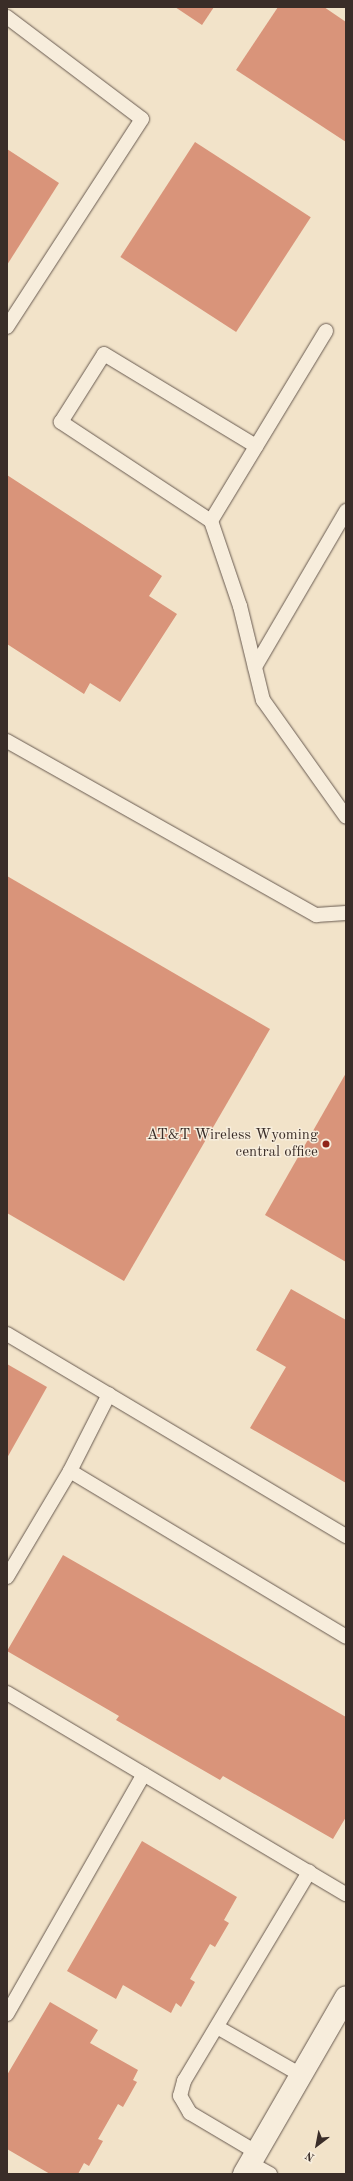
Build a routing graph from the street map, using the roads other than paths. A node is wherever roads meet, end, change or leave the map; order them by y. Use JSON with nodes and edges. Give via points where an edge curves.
{"nodes":[{"id":1,"x":7,"y":17,"type":"edge"},
{"id":2,"x":7,"y":327,"type":"edge"},
{"id":3,"x":326,"y":331,"type":"dead end"},
{"id":4,"x":256,"y":446,"type":"junction"},
{"id":5,"x":346,"y":511,"type":"edge"},
{"id":6,"x":211,"y":521,"type":"junction"},
{"id":7,"x":255,"y":667,"type":"junction"},
{"id":8,"x":7,"y":741,"type":"edge"},
{"id":9,"x":346,"y":817,"type":"edge"},
{"id":10,"x":346,"y":913,"type":"edge"},
{"id":11,"x":7,"y":1334,"type":"edge"},
{"id":12,"x":109,"y":1394,"type":"junction"},
{"id":13,"x":70,"y":1471,"type":"junction"},
{"id":14,"x":346,"y":1536,"type":"edge"},
{"id":15,"x":7,"y":1577,"type":"edge"},
{"id":16,"x":346,"y":1637,"type":"edge"},
{"id":17,"x":7,"y":1693,"type":"edge"},
{"id":18,"x":144,"y":1774,"type":"junction"},
{"id":19,"x":309,"y":1872,"type":"junction"},
{"id":20,"x":346,"y":1894,"type":"edge"},
{"id":21,"x":346,"y":1997,"type":"edge"},
{"id":22,"x":7,"y":2014,"type":"edge"},
{"id":23,"x":217,"y":2027,"type":"junction"},
{"id":24,"x":301,"y":2075,"type":"junction"},
{"id":25,"x":250,"y":2163,"type":"edge"},
{"id":26,"x":270,"y":2174,"type":"edge"}],
"edges":[{"from":1,"to":2,"type":"lane","via":[[142,119]]},
{"from":3,"to":4,"type":"lane"},
{"from":4,"to":6,"type":"lane"},
{"from":4,"to":6,"type":"lane","via":[[104,354],[61,422]]},
{"from":5,"to":7,"type":"lane"},
{"from":6,"to":7,"type":"lane","via":[[240,606]]},
{"from":7,"to":9,"type":"lane","via":[[263,700]]},
{"from":8,"to":10,"type":"lane","via":[[316,915]]},
{"from":11,"to":12,"type":"lane"},
{"from":12,"to":13,"type":"lane"},
{"from":12,"to":14,"type":"lane"},
{"from":13,"to":15,"type":"lane"},
{"from":13,"to":16,"type":"lane"},
{"from":17,"to":18,"type":"lane"},
{"from":18,"to":19,"type":"lane"},
{"from":18,"to":22,"type":"lane"},
{"from":19,"to":20,"type":"lane"},
{"from":19,"to":23,"type":"lane"},
{"from":21,"to":24,"type":"street"},
{"from":23,"to":24,"type":"lane"},
{"from":23,"to":25,"type":"lane","via":[[184,2081],[180,2096],[190,2113]]},
{"from":24,"to":25,"type":"street"},
{"from":25,"to":26,"type":"lane"}]}
